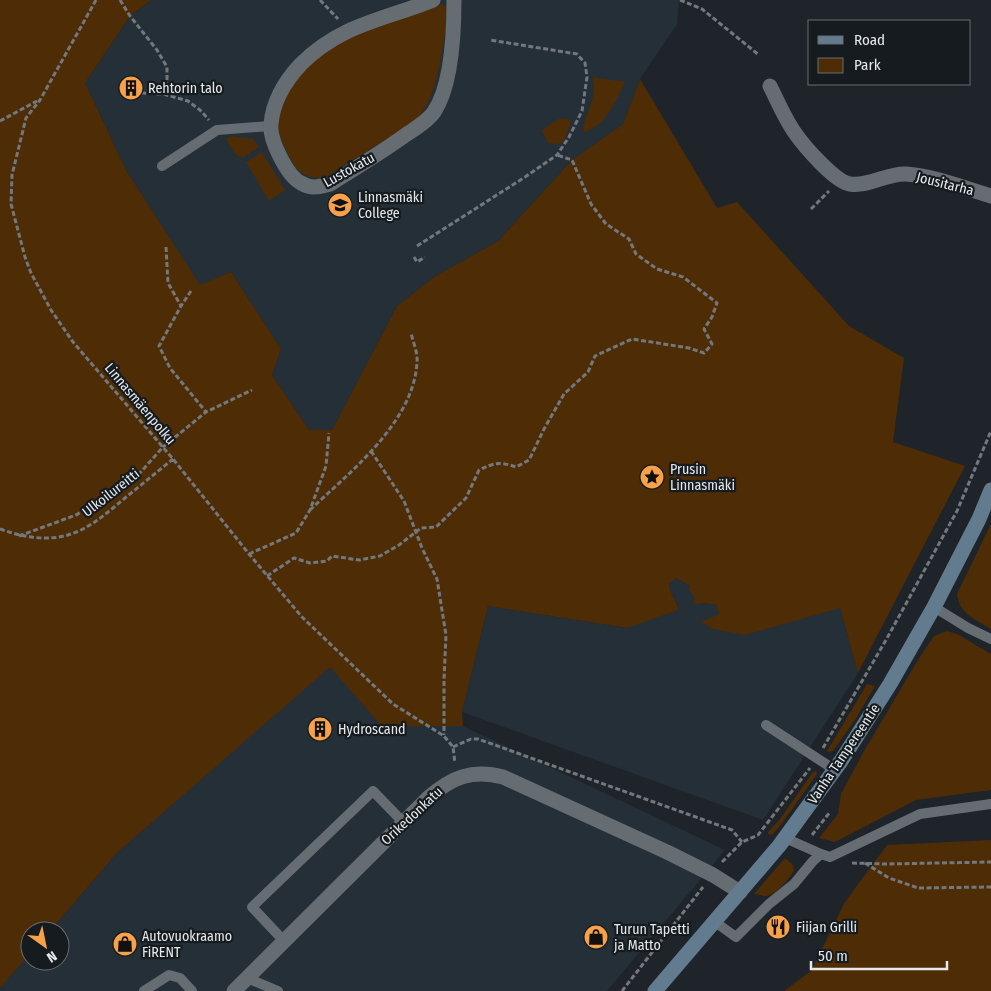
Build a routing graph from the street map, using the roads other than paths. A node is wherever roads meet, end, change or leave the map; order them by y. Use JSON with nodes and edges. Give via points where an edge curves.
{"nodes":[{"id":1,"x":433,"y":0,"type":"edge"},
{"id":2,"x":454,"y":0,"type":"edge"},
{"id":3,"x":770,"y":86,"type":"dead end"},
{"id":4,"x":270,"y":126,"type":"junction"},
{"id":5,"x":162,"y":166,"type":"dead end"},
{"id":6,"x":991,"y":196,"type":"edge"},
{"id":7,"x":991,"y":490,"type":"edge"},
{"id":8,"x":934,"y":607,"type":"junction"},
{"id":9,"x":991,"y":639,"type":"edge"},
{"id":10,"x":766,"y":725,"type":"dead end"},
{"id":11,"x":835,"y":770,"type":"junction"},
{"id":12,"x":991,"y":804,"type":"edge"},
{"id":13,"x":403,"y":822,"type":"junction"},
{"id":14,"x":785,"y":838,"type":"junction"},
{"id":15,"x":826,"y":856,"type":"junction"},
{"id":16,"x":740,"y":892,"type":"junction"},
{"id":17,"x":715,"y":922,"type":"junction"},
{"id":18,"x":284,"y":941,"type":"junction"},
{"id":19,"x":247,"y":978,"type":"junction"},
{"id":20,"x":144,"y":991,"type":"edge"},
{"id":21,"x":192,"y":991,"type":"edge"},
{"id":22,"x":234,"y":991,"type":"edge"},
{"id":23,"x":278,"y":991,"type":"edge"},
{"id":24,"x":655,"y":991,"type":"edge"}],
"edges":[{"from":1,"to":4,"type":"street","via":[[366,22],[313,53],[285,83]]},
{"from":2,"to":4,"type":"street","name":"Lustokatu","via":[[450,60],[441,97],[433,113],[399,140],[319,188],[299,183],[290,173],[272,139]]},
{"from":3,"to":6,"type":"street","name":"Jousitarha","via":[[795,133],[809,151],[844,183],[858,185],[904,174]]},
{"from":4,"to":5,"type":"lane","via":[[217,130]]},
{"from":7,"to":8,"type":"main road","name":"Vanha Tampereentie"},
{"from":8,"to":9,"type":"lane"},
{"from":8,"to":11,"type":"main road","name":"Vanha Tampereentie"},
{"from":10,"to":11,"type":"lane"},
{"from":11,"to":14,"type":"main road","name":"Vanha Tampereentie"},
{"from":12,"to":15,"type":"lane","via":[[920,814]]},
{"from":13,"to":16,"type":"street","name":"Orikedonkatu","via":[[440,788],[456,779],[469,774],[493,774],[667,852]]},
{"from":13,"to":18,"type":"street","name":"Orikedonkatu"},
{"from":13,"to":18,"type":"lane","via":[[373,791],[252,907]]},
{"from":14,"to":15,"type":"lane"},
{"from":14,"to":16,"type":"main road","name":"Vanha Tampereentie"},
{"from":15,"to":17,"type":"lane","via":[[813,861],[794,884],[736,937]]},
{"from":16,"to":17,"type":"main road","name":"Vanha Tampereentie"},
{"from":17,"to":24,"type":"main road","name":"Vanha Tampereentie"},
{"from":18,"to":19,"type":"street","name":"Orikedonkatu"},
{"from":19,"to":22,"type":"street","name":"Orikedonkatu"},
{"from":19,"to":23,"type":"lane"},
{"from":20,"to":21,"type":"lane","via":[[169,975],[180,978]]}]}
